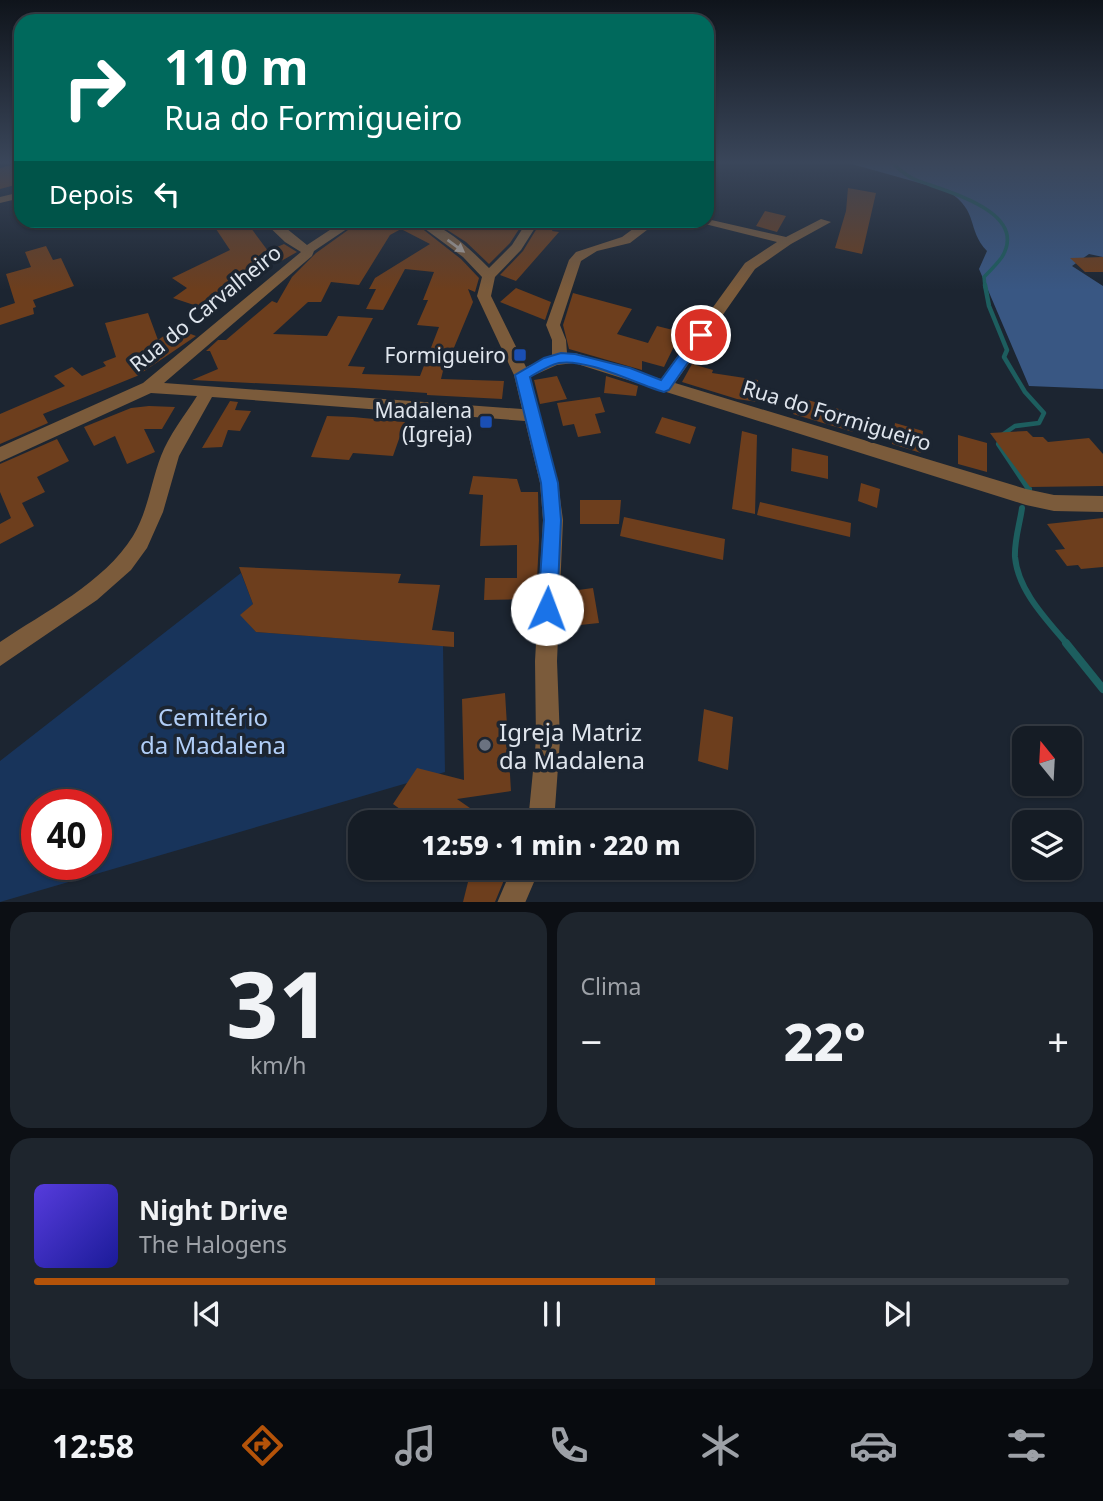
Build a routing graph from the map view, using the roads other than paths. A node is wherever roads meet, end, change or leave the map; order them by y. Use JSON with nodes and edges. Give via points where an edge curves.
{"nodes":[{"id":1,"x":825,"y":222,"type":"dead end"},
{"id":2,"x":714,"y":224,"type":"edge"},
{"id":3,"x":277,"y":228,"type":"edge"},
{"id":4,"x":341,"y":228,"type":"edge"},
{"id":5,"x":431,"y":228,"type":"edge"},
{"id":6,"x":529,"y":228,"type":"edge"},
{"id":7,"x":643,"y":228,"type":"edge"},
{"id":8,"x":787,"y":241,"type":"junction"},
{"id":9,"x":307,"y":250,"type":"junction"},
{"id":10,"x":489,"y":276,"type":"junction"},
{"id":11,"x":561,"y":358,"type":"junction"},
{"id":12,"x":522,"y":375,"type":"junction"},
{"id":13,"x":149,"y":387,"type":"junction"},
{"id":14,"x":664,"y":387,"type":"junction"},
{"id":15,"x":206,"y":393,"type":"junction"},
{"id":16,"x":534,"y":416,"type":"junction"},
{"id":17,"x":0,"y":455,"type":"edge"},
{"id":18,"x":1103,"y":504,"type":"edge"},
{"id":19,"x":0,"y":655,"type":"edge"},
{"id":20,"x":542,"y":810,"type":"edge"},
{"id":21,"x":520,"y":880,"type":"edge"},
{"id":22,"x":510,"y":902,"type":"edge"}],
"edges":[{"from":1,"to":8,"type":"street"},
{"from":2,"to":8,"type":"street"},
{"from":3,"to":9,"type":"street"},
{"from":4,"to":9,"type":"street","name":"Rua do Carvalheiro"},
{"from":5,"to":10,"type":"street","one_way":true},
{"from":6,"to":10,"type":"street"},
{"from":7,"to":11,"type":"street","via":[[628,239],[593,248],[575,260],[553,325]]},
{"from":8,"to":14,"type":"street","via":[[750,266]]},
{"from":9,"to":13,"type":"street","name":"Rua do Carvalheiro"},
{"from":10,"to":12,"type":"street","via":[[484,296]]},
{"from":11,"to":12,"type":"street"},
{"from":11,"to":14,"type":"street","name":"Rua do Formigueiro","via":[[630,373]]},
{"from":12,"to":16,"type":"street"},
{"from":13,"to":15,"type":"street"},
{"from":13,"to":17,"type":"street","name":"Rua do Carvalheiro"},
{"from":14,"to":18,"type":"street","name":"Rua do Formigueiro","via":[[1026,496],[1054,503]]},
{"from":15,"to":16,"type":"street"},
{"from":15,"to":19,"type":"street","via":[[170,455],[154,512],[124,564]]},
{"from":16,"to":20,"type":"street","via":[[550,483],[553,520]]},
{"from":21,"to":22,"type":"street"}]}
